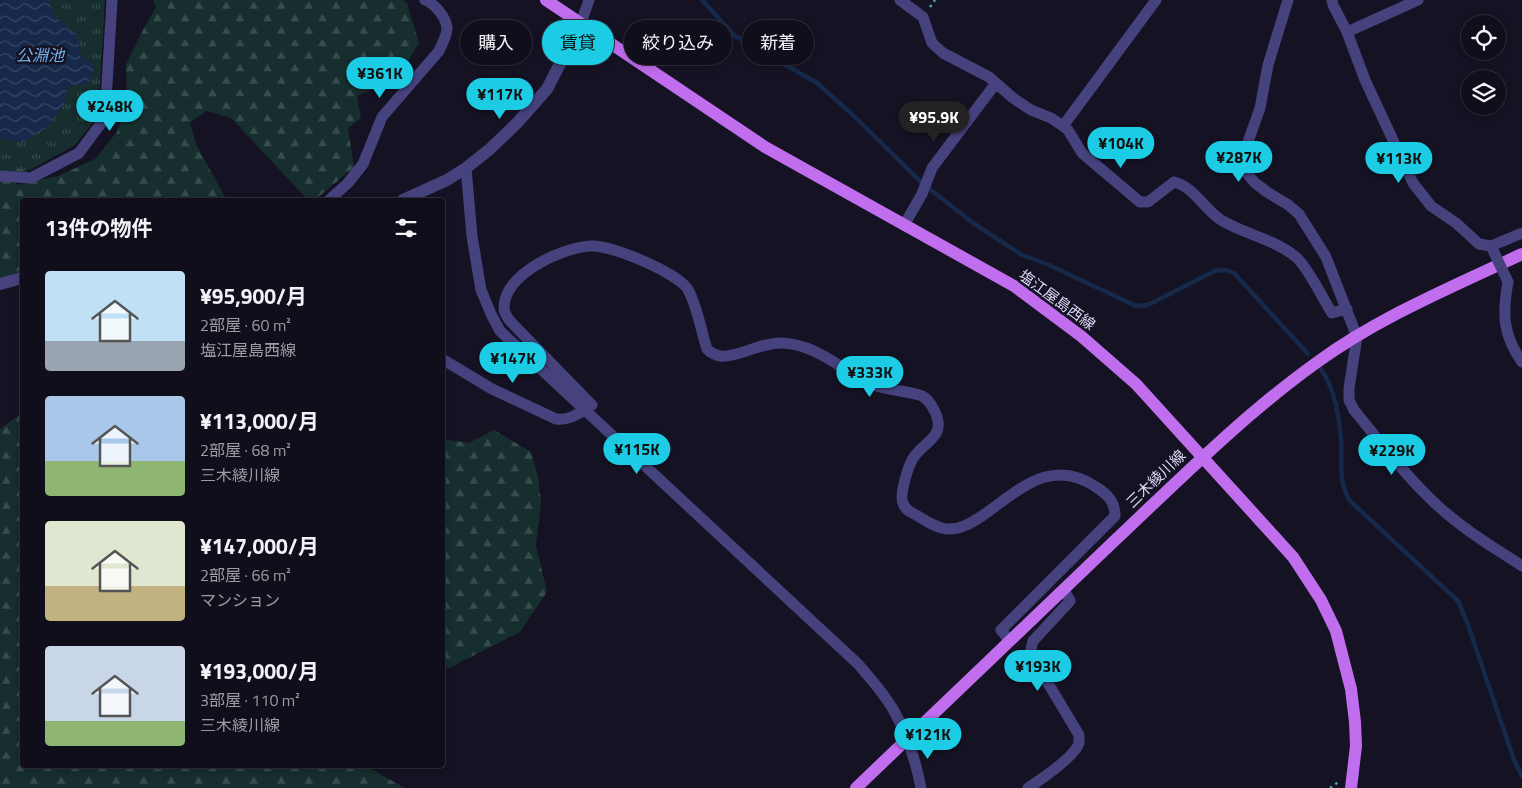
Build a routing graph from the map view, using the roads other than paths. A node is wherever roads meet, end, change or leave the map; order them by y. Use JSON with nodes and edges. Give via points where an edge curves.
{"nodes":[{"id":1,"x":112,"y":0,"type":"edge"},
{"id":2,"x":425,"y":0,"type":"edge"},
{"id":3,"x":546,"y":0,"type":"edge"},
{"id":4,"x":589,"y":0,"type":"edge"},
{"id":5,"x":900,"y":0,"type":"edge"},
{"id":6,"x":1156,"y":0,"type":"edge"},
{"id":7,"x":1288,"y":0,"type":"edge"},
{"id":8,"x":1332,"y":0,"type":"edge"},
{"id":9,"x":1418,"y":0,"type":"edge"},
{"id":10,"x":576,"y":20,"type":"edge"},
{"id":11,"x":582,"y":20,"type":"edge"},
{"id":12,"x":1347,"y":32,"type":"junction"},
{"id":13,"x":614,"y":45,"type":"edge"},
{"id":14,"x":559,"y":65,"type":"edge"},
{"id":15,"x":996,"y":83,"type":"junction"},
{"id":16,"x":1063,"y":126,"type":"junction"},
{"id":17,"x":466,"y":168,"type":"junction"},
{"id":18,"x":0,"y":176,"type":"edge"},
{"id":19,"x":331,"y":198,"type":"edge"},
{"id":20,"x":408,"y":198,"type":"edge"},
{"id":21,"x":904,"y":225,"type":"junction"},
{"id":22,"x":1522,"y":233,"type":"edge"},
{"id":23,"x":1491,"y":246,"type":"junction"},
{"id":24,"x":1522,"y":254,"type":"edge"},
{"id":25,"x":20,"y":279,"type":"edge"},
{"id":26,"x":0,"y":284,"type":"edge"},
{"id":27,"x":1347,"y":310,"type":"junction"},
{"id":28,"x":1358,"y":337,"type":"junction"},
{"id":29,"x":445,"y":360,"type":"edge"},
{"id":30,"x":1522,"y":362,"type":"edge"},
{"id":31,"x":585,"y":409,"type":"junction"},
{"id":32,"x":1203,"y":457,"type":"junction"},
{"id":33,"x":1522,"y":566,"type":"edge"},
{"id":34,"x":1064,"y":590,"type":"junction"},
{"id":35,"x":1010,"y":641,"type":"junction"},
{"id":36,"x":906,"y":740,"type":"junction"},
{"id":37,"x":856,"y":788,"type":"edge"},
{"id":38,"x":921,"y":788,"type":"edge"},
{"id":39,"x":1028,"y":788,"type":"edge"},
{"id":40,"x":1351,"y":788,"type":"edge"}],
"edges":[{"from":1,"to":18,"type":"street","via":[[105,118],[79,152],[31,178]]},
{"from":2,"to":19,"type":"street","via":[[442,14],[447,28],[445,40],[382,117],[363,164]]},
{"from":3,"to":10,"type":"main road","name":"塩江屋島西線"},
{"from":4,"to":11,"type":"street"},
{"from":5,"to":15,"type":"street","via":[[923,17],[932,43]]},
{"from":6,"to":16,"type":"street"},
{"from":7,"to":27,"type":"street","via":[[1268,65],[1260,108],[1243,156],[1246,170],[1255,183],[1299,214],[1326,257]]},
{"from":8,"to":12,"type":"street"},
{"from":9,"to":12,"type":"street"},
{"from":12,"to":23,"type":"street","via":[[1365,80],[1418,189],[1431,206],[1479,244]]},
{"from":13,"to":21,"type":"main road","name":"塩江屋島西線","via":[[766,147]]},
{"from":14,"to":17,"type":"street","via":[[547,89],[518,122]]},
{"from":15,"to":16,"type":"street","via":[[1030,110]]},
{"from":15,"to":21,"type":"street","via":[[932,168]]},
{"from":16,"to":27,"type":"street","via":[[1082,153],[1140,202],[1148,202],[1174,182],[1183,185],[1233,227],[1297,258],[1332,313]]},
{"from":17,"to":20,"type":"street"},
{"from":17,"to":31,"type":"street","via":[[479,281],[490,314],[500,331]]},
{"from":21,"to":32,"type":"main road","name":"塩江屋島西線","via":[[1014,286],[1081,336],[1136,384]]},
{"from":22,"to":23,"type":"street"},
{"from":23,"to":30,"type":"street","bridge":true,"via":[[1508,282],[1503,305],[1506,333]]},
{"from":24,"to":28,"type":"main road","name":"三木綾川線","via":[[1407,309]]},
{"from":25,"to":26,"type":"street"},
{"from":27,"to":28,"type":"street"},
{"from":28,"to":32,"type":"main road","name":"三木綾川線","via":[[1265,402]]},
{"from":28,"to":33,"type":"street","via":[[1349,388],[1349,400],[1354,410],[1436,505],[1464,529]]},
{"from":29,"to":31,"type":"street","via":[[492,389],[556,419],[563,420]]},
{"from":31,"to":35,"type":"street","via":[[592,404],[510,322],[504,310],[506,295],[517,278],[558,254],[593,246],[644,261],[677,278],[691,296],[707,349],[713,354],[731,355],[782,343],[799,346],[818,352],[886,390],[921,396],[930,402],[939,425],[935,436],[913,458],[902,502],[907,510],[934,525],[946,529],[969,524],[1032,481],[1052,475],[1086,480],[1112,500],[1115,516],[1001,630]]},
{"from":31,"to":36,"type":"street","via":[[858,664],[894,711]]},
{"from":32,"to":34,"type":"main road","name":"三木綾川線"},
{"from":32,"to":40,"type":"main road","name":"塩江屋島西線","via":[[1293,557],[1321,600],[1336,631],[1352,689],[1356,746]]},
{"from":34,"to":35,"type":"main road","name":"三木綾川線"},
{"from":34,"to":39,"type":"street","via":[[1070,601],[1033,641],[1030,653],[1079,735],[1078,743],[1073,753]]},
{"from":35,"to":36,"type":"main road","name":"三木綾川線"},
{"from":36,"to":37,"type":"main road","name":"三木綾川線"},
{"from":36,"to":38,"type":"street"}]}
